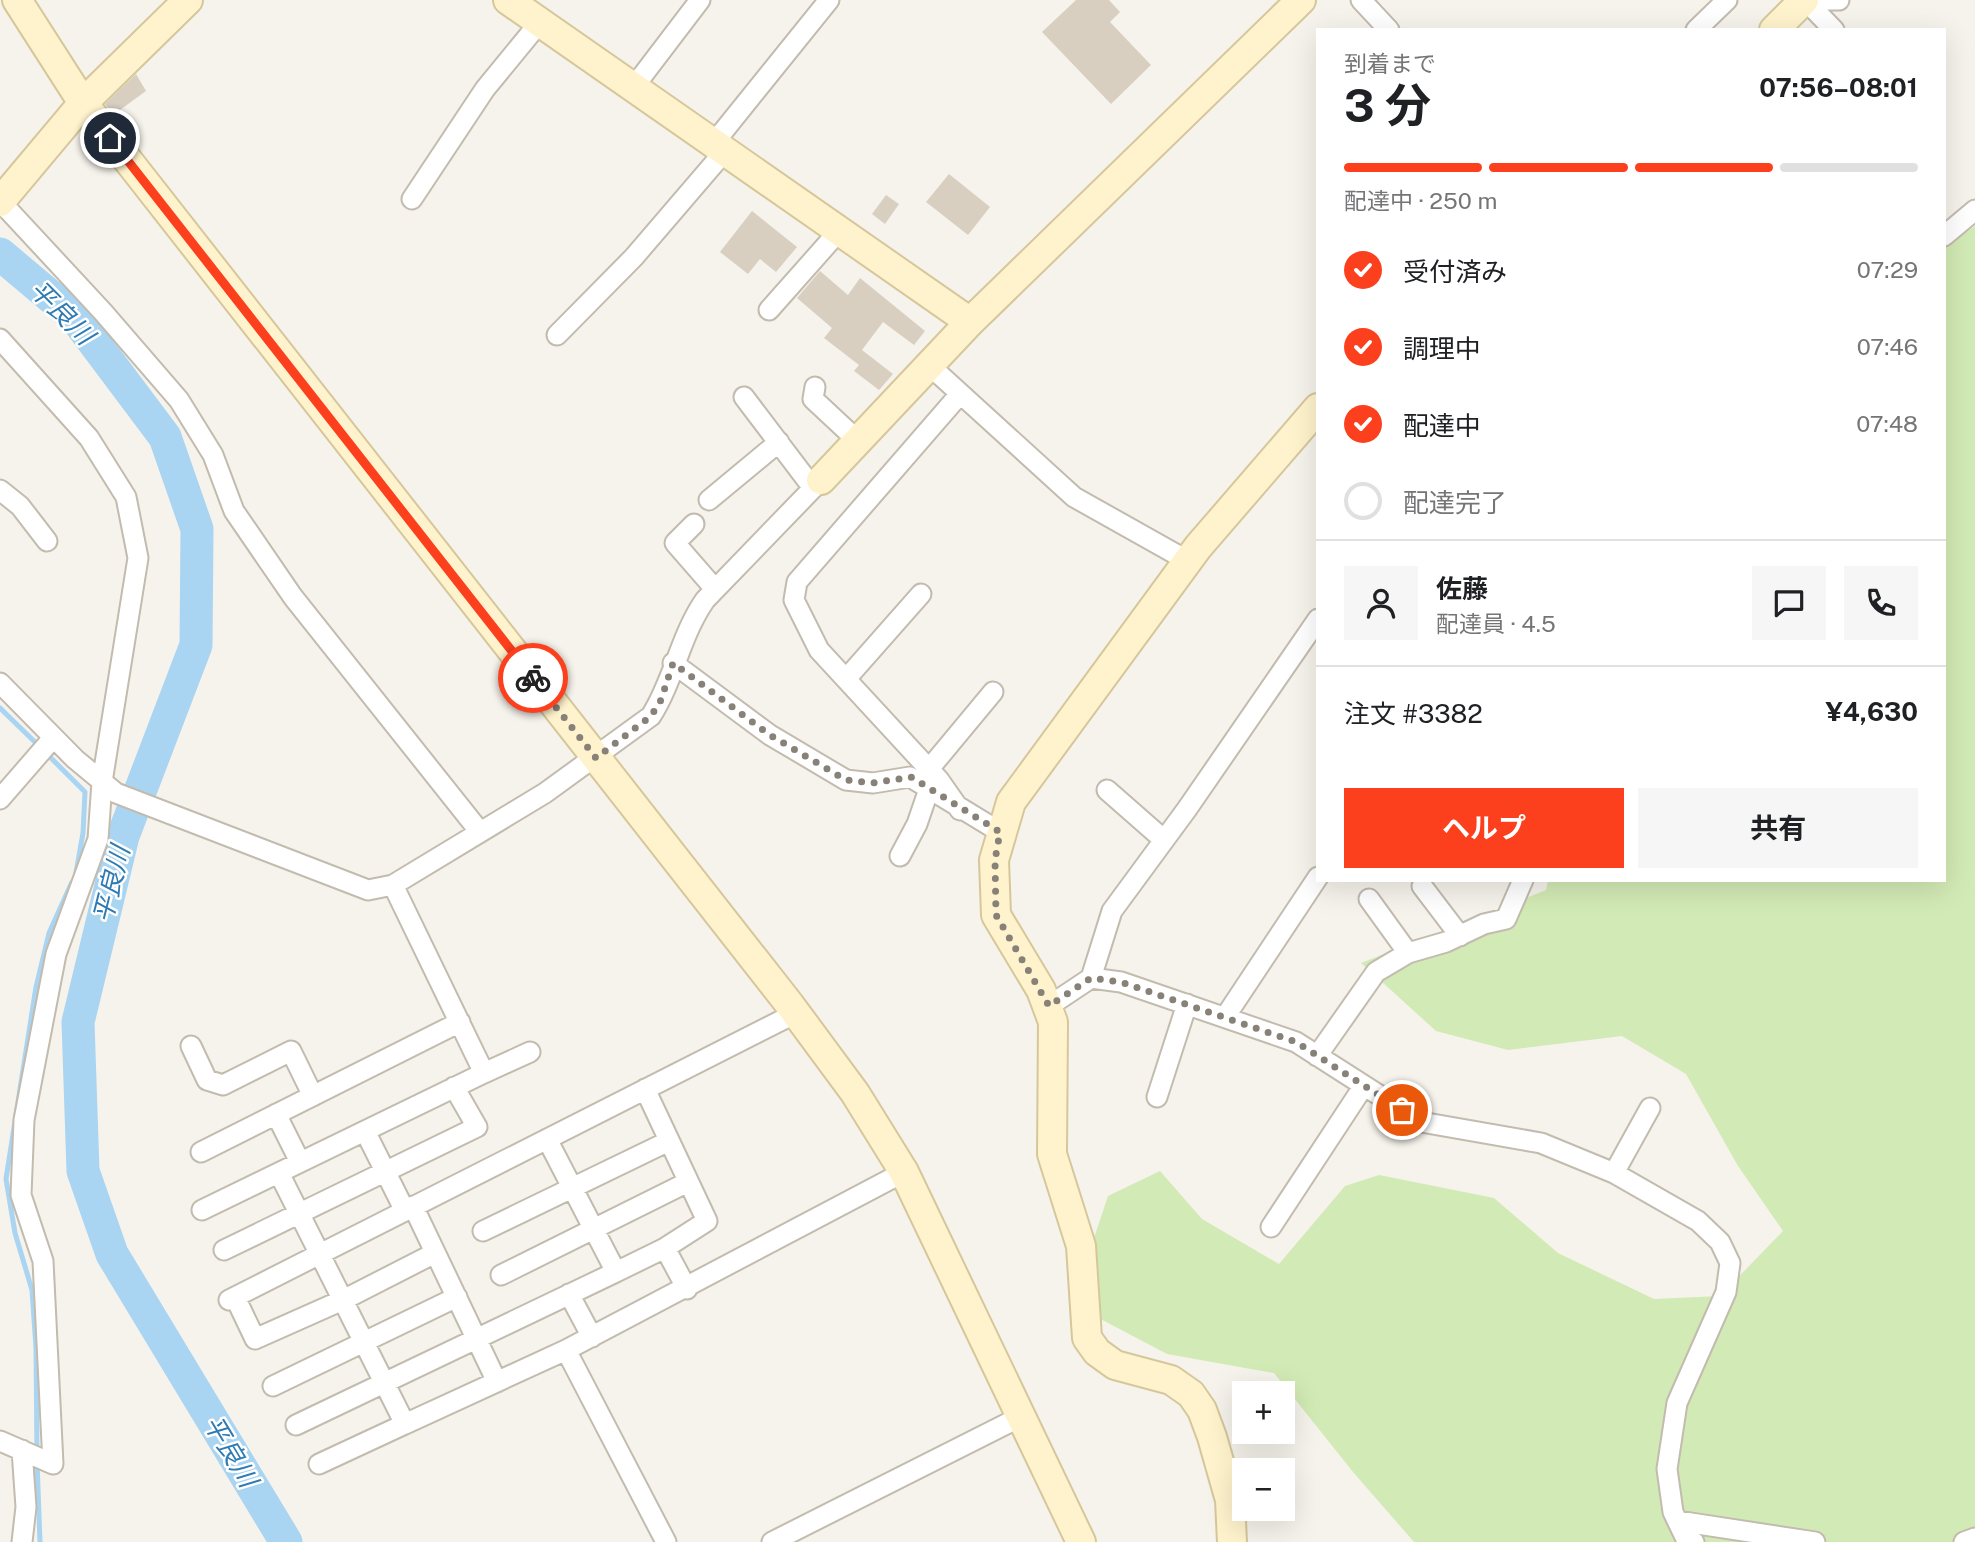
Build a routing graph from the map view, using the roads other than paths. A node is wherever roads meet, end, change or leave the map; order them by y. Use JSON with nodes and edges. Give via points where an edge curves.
{"nodes":[{"id":1,"x":18,"y":0,"type":"edge"},
{"id":2,"x":188,"y":0,"type":"edge"},
{"id":3,"x":508,"y":0,"type":"edge"},
{"id":4,"x":700,"y":0,"type":"edge"},
{"id":5,"x":829,"y":0,"type":"edge"},
{"id":6,"x":1301,"y":0,"type":"edge"},
{"id":7,"x":1361,"y":0,"type":"edge"},
{"id":8,"x":1727,"y":0,"type":"edge"},
{"id":9,"x":1804,"y":0,"type":"edge"},
{"id":10,"x":1828,"y":0,"type":"edge"},
{"id":11,"x":1839,"y":0,"type":"edge"},
{"id":12,"x":540,"y":22,"type":"junction"},
{"id":13,"x":1387,"y":28,"type":"edge"},
{"id":14,"x":1698,"y":28,"type":"edge"},
{"id":15,"x":1776,"y":28,"type":"edge"},
{"id":16,"x":1832,"y":28,"type":"edge"},
{"id":17,"x":633,"y":88,"type":"junction"},
{"id":18,"x":83,"y":103,"type":"junction"},
{"id":19,"x":719,"y":148,"type":"junction"},
{"id":20,"x":412,"y":199,"type":"dead end"},
{"id":21,"x":0,"y":202,"type":"edge"},
{"id":22,"x":1975,"y":210,"type":"edge"},
{"id":23,"x":839,"y":232,"type":"junction"},
{"id":24,"x":1946,"y":234,"type":"edge"},
{"id":25,"x":769,"y":310,"type":"dead end"},
{"id":26,"x":970,"y":322,"type":"junction"},
{"id":27,"x":557,"y":335,"type":"dead end"},
{"id":28,"x":0,"y":340,"type":"edge"},
{"id":29,"x":929,"y":365,"type":"junction"},
{"id":30,"x":815,"y":387,"type":"dead end"},
{"id":31,"x":960,"y":394,"type":"junction"},
{"id":32,"x":744,"y":397,"type":"dead end"},
{"id":33,"x":1316,"y":410,"type":"edge"},
{"id":34,"x":858,"y":441,"type":"junction"},
{"id":35,"x":779,"y":442,"type":"junction"},
{"id":36,"x":817,"y":484,"type":"junction"},
{"id":37,"x":0,"y":490,"type":"edge"},
{"id":38,"x":709,"y":500,"type":"dead end"},
{"id":39,"x":694,"y":524,"type":"dead end"},
{"id":40,"x":47,"y":541,"type":"dead end"},
{"id":41,"x":1188,"y":561,"type":"junction"},
{"id":42,"x":715,"y":589,"type":"junction"},
{"id":43,"x":921,"y":594,"type":"dead end"},
{"id":44,"x":1316,"y":622,"type":"edge"},
{"id":45,"x":673,"y":663,"type":"junction"},
{"id":46,"x":846,"y":679,"type":"junction"},
{"id":47,"x":0,"y":683,"type":"edge"},
{"id":48,"x":993,"y":692,"type":"dead end"},
{"id":49,"x":52,"y":740,"type":"junction"},
{"id":50,"x":596,"y":758,"type":"junction"},
{"id":51,"x":929,"y":779,"type":"junction"},
{"id":52,"x":109,"y":787,"type":"junction"},
{"id":53,"x":1107,"y":790,"type":"dead end"},
{"id":54,"x":0,"y":799,"type":"edge"},
{"id":55,"x":480,"y":832,"type":"junction"},
{"id":56,"x":1000,"y":832,"type":"junction"},
{"id":57,"x":1164,"y":840,"type":"junction"},
{"id":58,"x":900,"y":856,"type":"dead end"},
{"id":59,"x":1316,"y":880,"type":"edge"},
{"id":60,"x":1522,"y":882,"type":"edge"},
{"id":61,"x":393,"y":886,"type":"junction"},
{"id":62,"x":1422,"y":886,"type":"dead end"},
{"id":63,"x":1368,"y":899,"type":"dead end"},
{"id":64,"x":1460,"y":936,"type":"junction"},
{"id":65,"x":1408,"y":953,"type":"junction"},
{"id":66,"x":1091,"y":978,"type":"junction"},
{"id":67,"x":1187,"y":1004,"type":"junction"},
{"id":68,"x":1049,"y":1006,"type":"junction"},
{"id":69,"x":796,"y":1013,"type":"junction"},
{"id":70,"x":1225,"y":1017,"type":"junction"},
{"id":71,"x":460,"y":1022,"type":"junction"},
{"id":72,"x":191,"y":1046,"type":"dead end"},
{"id":73,"x":530,"y":1052,"type":"dead end"},
{"id":74,"x":1317,"y":1056,"type":"junction"},
{"id":75,"x":484,"y":1073,"type":"junction"},
{"id":76,"x":454,"y":1087,"type":"junction"},
{"id":77,"x":1363,"y":1087,"type":"junction"},
{"id":78,"x":645,"y":1089,"type":"junction"},
{"id":79,"x":313,"y":1096,"type":"junction"},
{"id":80,"x":1157,"y":1097,"type":"dead end"},
{"id":81,"x":1650,"y":1108,"type":"dead end"},
{"id":82,"x":276,"y":1114,"type":"junction"},
{"id":83,"x":365,"y":1131,"type":"junction"},
{"id":84,"x":547,"y":1139,"type":"junction"},
{"id":85,"x":669,"y":1141,"type":"junction"},
{"id":86,"x":201,"y":1152,"type":"dead end"},
{"id":87,"x":300,"y":1162,"type":"junction"},
{"id":88,"x":386,"y":1172,"type":"junction"},
{"id":89,"x":904,"y":1172,"type":"junction"},
{"id":90,"x":279,"y":1173,"type":"junction"},
{"id":91,"x":1614,"y":1173,"type":"junction"},
{"id":92,"x":688,"y":1182,"type":"junction"},
{"id":93,"x":573,"y":1188,"type":"junction"},
{"id":94,"x":409,"y":1209,"type":"junction"},
{"id":95,"x":202,"y":1210,"type":"dead end"},
{"id":96,"x":300,"y":1213,"type":"junction"},
{"id":97,"x":1271,"y":1227,"type":"dead end"},
{"id":98,"x":594,"y":1228,"type":"junction"},
{"id":99,"x":483,"y":1231,"type":"dead end"},
{"id":100,"x":665,"y":1248,"type":"junction"},
{"id":101,"x":224,"y":1250,"type":"dead end"},
{"id":102,"x":435,"y":1252,"type":"junction"},
{"id":103,"x":322,"y":1253,"type":"junction"},
{"id":104,"x":616,"y":1272,"type":"junction"},
{"id":105,"x":501,"y":1275,"type":"dead end"},
{"id":106,"x":687,"y":1289,"type":"junction"},
{"id":107,"x":569,"y":1294,"type":"junction"},
{"id":108,"x":457,"y":1297,"type":"junction"},
{"id":109,"x":345,"y":1299,"type":"junction"},
{"id":110,"x":592,"y":1337,"type":"junction"},
{"id":111,"x":477,"y":1339,"type":"junction"},
{"id":112,"x":366,"y":1341,"type":"junction"},
{"id":113,"x":566,"y":1350,"type":"junction"},
{"id":114,"x":386,"y":1382,"type":"junction"},
{"id":115,"x":497,"y":1382,"type":"junction"},
{"id":116,"x":273,"y":1386,"type":"dead end"},
{"id":117,"x":1022,"y":1416,"type":"junction"},
{"id":118,"x":405,"y":1424,"type":"junction"},
{"id":119,"x":296,"y":1425,"type":"dead end"},
{"id":120,"x":0,"y":1441,"type":"edge"},
{"id":121,"x":25,"y":1451,"type":"junction"},
{"id":122,"x":320,"y":1464,"type":"dead end"},
{"id":123,"x":1678,"y":1521,"type":"junction"},
{"id":124,"x":1975,"y":1538,"type":"edge"},
{"id":125,"x":22,"y":1542,"type":"edge"},
{"id":126,"x":666,"y":1542,"type":"edge"},
{"id":127,"x":772,"y":1542,"type":"edge"},
{"id":128,"x":1081,"y":1542,"type":"edge"},
{"id":129,"x":1232,"y":1542,"type":"edge"},
{"id":130,"x":1694,"y":1542,"type":"edge"},
{"id":131,"x":1815,"y":1542,"type":"edge"},
{"id":132,"x":1964,"y":1542,"type":"edge"}],
"edges":[{"from":1,"to":18,"type":"street"},
{"from":2,"to":18,"type":"street"},
{"from":3,"to":12,"type":"street"},
{"from":4,"to":17,"type":"street"},
{"from":5,"to":19,"type":"street"},
{"from":6,"to":26,"type":"street"},
{"from":7,"to":13,"type":"street"},
{"from":8,"to":14,"type":"street"},
{"from":9,"to":15,"type":"street"},
{"from":9,"to":16,"type":"street"},
{"from":10,"to":11,"type":"street"},
{"from":12,"to":17,"type":"street"},
{"from":12,"to":20,"type":"street","via":[[485,89]]},
{"from":17,"to":19,"type":"street"},
{"from":18,"to":21,"type":"street"},
{"from":18,"to":50,"type":"street"},
{"from":19,"to":23,"type":"street"},
{"from":19,"to":27,"type":"street","via":[[634,257]]},
{"from":21,"to":55,"type":"street","via":[[179,400],[214,455],[234,511],[293,597]]},
{"from":22,"to":24,"type":"street"},
{"from":23,"to":25,"type":"street"},
{"from":23,"to":26,"type":"street"},
{"from":26,"to":29,"type":"street"},
{"from":28,"to":52,"type":"street","via":[[89,438],[126,496],[138,558]]},
{"from":29,"to":31,"type":"street"},
{"from":29,"to":34,"type":"street"},
{"from":30,"to":34,"type":"street","via":[[813,399]]},
{"from":31,"to":41,"type":"street","via":[[1074,497]]},
{"from":31,"to":46,"type":"street","via":[[797,582],[794,600],[819,650]]},
{"from":32,"to":35,"type":"street"},
{"from":33,"to":41,"type":"street"},
{"from":34,"to":36,"type":"street"},
{"from":35,"to":36,"type":"street"},
{"from":35,"to":38,"type":"street"},
{"from":36,"to":42,"type":"street"},
{"from":37,"to":40,"type":"street","via":[[20,506]]},
{"from":39,"to":42,"type":"street","via":[[675,543]]},
{"from":41,"to":56,"type":"street","via":[[1011,802]]},
{"from":42,"to":45,"type":"street","via":[[690,622]]},
{"from":43,"to":46,"type":"street"},
{"from":44,"to":57,"type":"street"},
{"from":45,"to":50,"type":"street","via":[[651,716]]},
{"from":45,"to":51,"type":"street","via":[[770,735],[846,780]]},
{"from":46,"to":51,"type":"street"},
{"from":47,"to":49,"type":"street"},
{"from":48,"to":51,"type":"street"},
{"from":49,"to":52,"type":"street"},
{"from":49,"to":54,"type":"street"},
{"from":50,"to":55,"type":"street"},
{"from":50,"to":69,"type":"street"},
{"from":51,"to":56,"type":"street","via":[[960,810]]},
{"from":51,"to":58,"type":"street","via":[[917,824]]},
{"from":52,"to":61,"type":"street","via":[[368,890]]},
{"from":52,"to":121,"type":"street","via":[[98,839],[56,954],[24,1120],[21,1195],[43,1261],[53,1464]]},
{"from":53,"to":57,"type":"street"},
{"from":55,"to":61,"type":"street"},
{"from":56,"to":68,"type":"street","via":[[995,860],[996,915]]},
{"from":57,"to":66,"type":"street","via":[[1112,911]]},
{"from":59,"to":70,"type":"street"},
{"from":60,"to":64,"type":"street","via":[[1506,919]]},
{"from":61,"to":71,"type":"street"},
{"from":62,"to":64,"type":"street"},
{"from":63,"to":65,"type":"street"},
{"from":64,"to":65,"type":"street"},
{"from":65,"to":74,"type":"street","via":[[1376,972]]},
{"from":66,"to":67,"type":"street","via":[[1121,982]]},
{"from":66,"to":68,"type":"street"},
{"from":67,"to":70,"type":"street"},
{"from":67,"to":80,"type":"street"},
{"from":68,"to":129,"type":"street","via":[[1053,1022],[1052,1154],[1081,1246],[1087,1338],[1115,1365],[1171,1380],[1191,1394],[1202,1410],[1227,1487]]},
{"from":69,"to":78,"type":"street"},
{"from":69,"to":89,"type":"street","via":[[855,1093]]},
{"from":70,"to":74,"type":"street","via":[[1296,1042]]},
{"from":71,"to":75,"type":"street"},
{"from":71,"to":79,"type":"street"},
{"from":72,"to":79,"type":"street","via":[[207,1080],[223,1085],[290,1051]]},
{"from":73,"to":75,"type":"street"},
{"from":74,"to":77,"type":"street"},
{"from":75,"to":76,"type":"street"},
{"from":76,"to":83,"type":"street"},
{"from":76,"to":88,"type":"street","via":[[477,1128]]},
{"from":77,"to":91,"type":"street","via":[[1421,1122],[1541,1143]]},
{"from":77,"to":97,"type":"street"},
{"from":78,"to":84,"type":"street"},
{"from":78,"to":85,"type":"street"},
{"from":79,"to":82,"type":"street"},
{"from":81,"to":91,"type":"street"},
{"from":82,"to":86,"type":"street"},
{"from":82,"to":87,"type":"street"},
{"from":83,"to":87,"type":"street"},
{"from":83,"to":88,"type":"street"},
{"from":84,"to":93,"type":"street"},
{"from":84,"to":94,"type":"street"},
{"from":85,"to":92,"type":"street"},
{"from":85,"to":93,"type":"street"},
{"from":87,"to":90,"type":"street"},
{"from":88,"to":94,"type":"street"},
{"from":88,"to":96,"type":"street"},
{"from":89,"to":106,"type":"street"},
{"from":89,"to":117,"type":"street"},
{"from":90,"to":95,"type":"street"},
{"from":90,"to":96,"type":"street"},
{"from":91,"to":123,"type":"street","via":[[1698,1221],[1720,1242],[1730,1263],[1726,1292],[1677,1403],[1667,1469]]},
{"from":92,"to":98,"type":"street"},
{"from":92,"to":100,"type":"street","via":[[707,1221]]},
{"from":93,"to":98,"type":"street"},
{"from":93,"to":99,"type":"street"},
{"from":94,"to":102,"type":"street"},
{"from":94,"to":103,"type":"street"},
{"from":96,"to":101,"type":"street"},
{"from":96,"to":103,"type":"street"},
{"from":98,"to":104,"type":"street"},
{"from":98,"to":105,"type":"street"},
{"from":100,"to":104,"type":"street"},
{"from":100,"to":106,"type":"street"},
{"from":102,"to":108,"type":"street"},
{"from":102,"to":109,"type":"street"},
{"from":103,"to":109,"type":"street"},
{"from":103,"to":109,"type":"street","via":[[232,1299],[256,1339]]},
{"from":104,"to":107,"type":"street"},
{"from":106,"to":110,"type":"street"},
{"from":107,"to":110,"type":"street"},
{"from":107,"to":111,"type":"street"},
{"from":108,"to":111,"type":"street"},
{"from":108,"to":112,"type":"street"},
{"from":109,"to":112,"type":"street"},
{"from":110,"to":113,"type":"street"},
{"from":111,"to":114,"type":"street"},
{"from":111,"to":115,"type":"street"},
{"from":112,"to":114,"type":"street"},
{"from":112,"to":116,"type":"street"},
{"from":113,"to":115,"type":"street"},
{"from":113,"to":126,"type":"street"},
{"from":114,"to":118,"type":"street"},
{"from":114,"to":119,"type":"street"},
{"from":115,"to":118,"type":"street"},
{"from":117,"to":127,"type":"street"},
{"from":117,"to":128,"type":"street"},
{"from":118,"to":122,"type":"street"},
{"from":120,"to":121,"type":"street"},
{"from":121,"to":125,"type":"street"},
{"from":123,"to":130,"type":"street","via":[[1685,1537]]},
{"from":123,"to":131,"type":"street"},
{"from":124,"to":132,"type":"street"}]}
